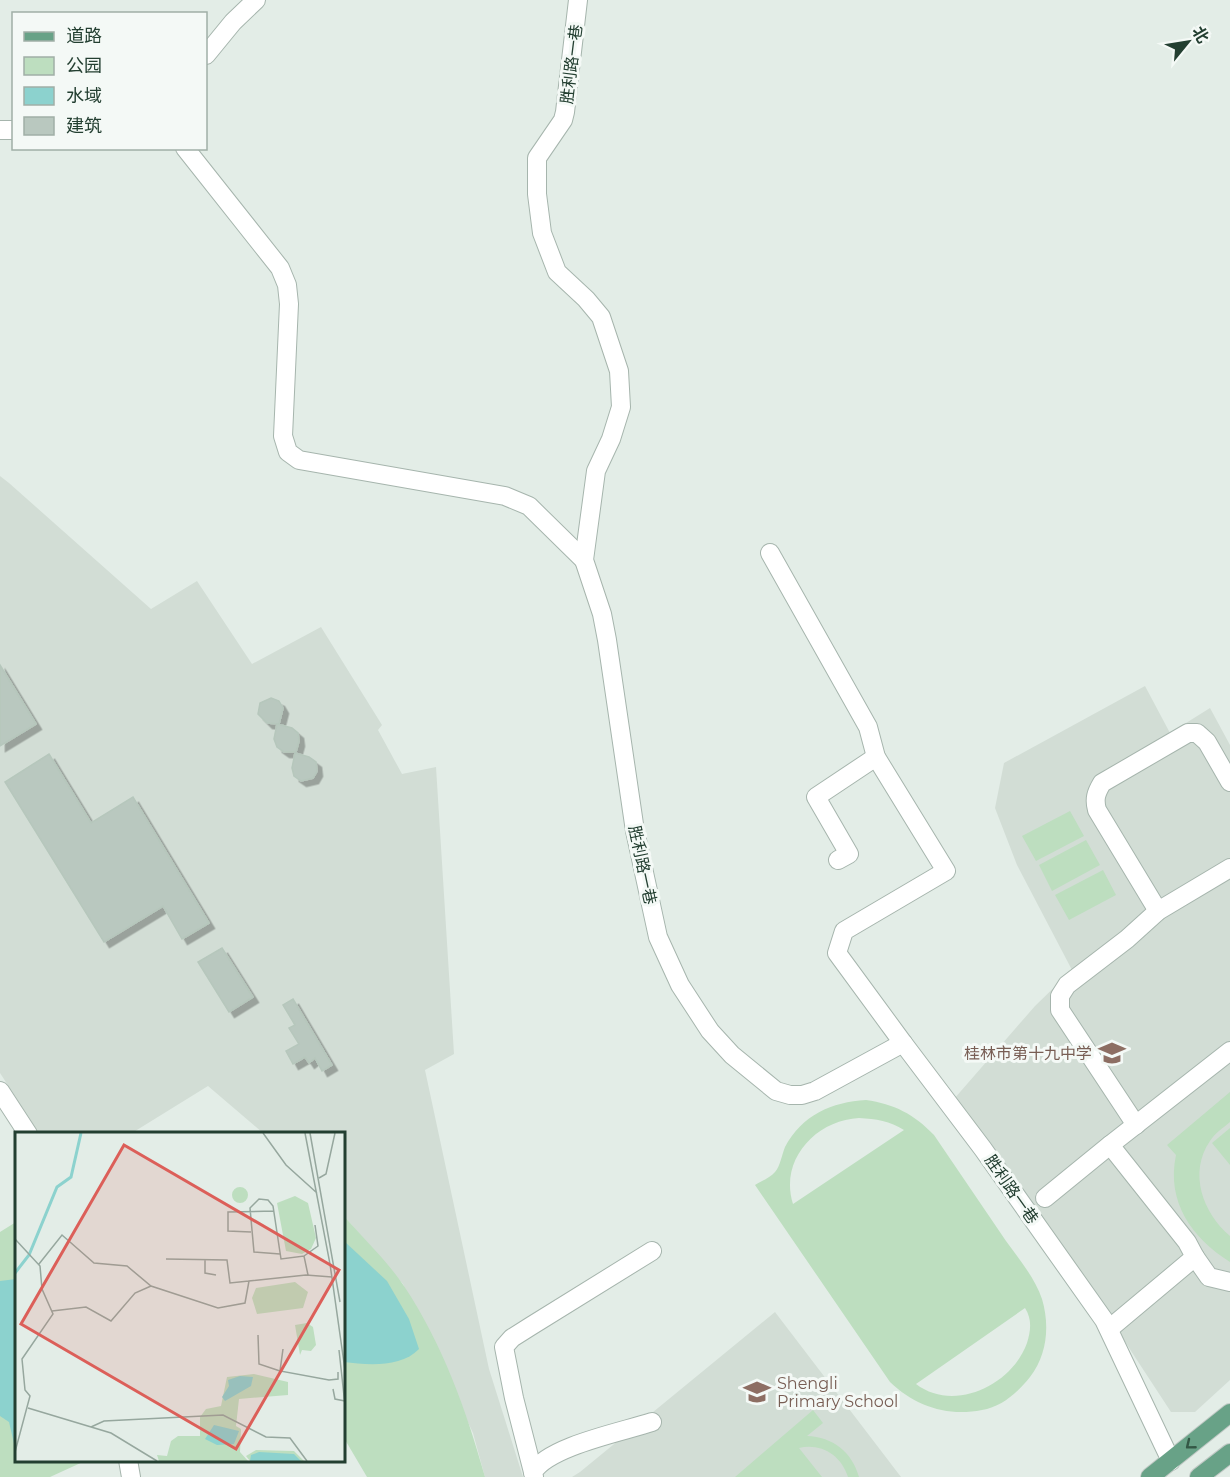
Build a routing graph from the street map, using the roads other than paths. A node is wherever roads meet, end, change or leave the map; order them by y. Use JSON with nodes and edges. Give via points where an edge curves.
{"nodes":[{"id":1,"x":256,"y":0,"type":"edge"},
{"id":2,"x":578,"y":0,"type":"edge"},
{"id":3,"x":207,"y":54,"type":"edge"},
{"id":4,"x":187,"y":150,"type":"edge"},
{"id":5,"x":770,"y":553,"type":"dead end"},
{"id":6,"x":584,"y":560,"type":"junction"},
{"id":7,"x":876,"y":757,"type":"junction"},
{"id":8,"x":1230,"y":782,"type":"edge"},
{"id":9,"x":838,"y":860,"type":"dead end"},
{"id":10,"x":1230,"y":868,"type":"edge"},
{"id":11,"x":1158,"y":911,"type":"junction"},
{"id":12,"x":903,"y":1043,"type":"junction"},
{"id":13,"x":1230,"y":1052,"type":"edge"},
{"id":14,"x":0,"y":1091,"type":"edge"},
{"id":15,"x":1136,"y":1125,"type":"junction"},
{"id":16,"x":27,"y":1132,"type":"edge"},
{"id":17,"x":1110,"y":1145,"type":"junction"},
{"id":18,"x":1045,"y":1198,"type":"dead end"},
{"id":19,"x":651,"y":1251,"type":"dead end"},
{"id":20,"x":1195,"y":1257,"type":"junction"},
{"id":21,"x":1230,"y":1282,"type":"edge"},
{"id":22,"x":1109,"y":1329,"type":"junction"},
{"id":23,"x":1230,"y":1413,"type":"edge"},
{"id":24,"x":652,"y":1422,"type":"dead end"},
{"id":25,"x":1230,"y":1454,"type":"edge"},
{"id":26,"x":1171,"y":1461,"type":"junction"},
{"id":27,"x":128,"y":1462,"type":"edge"},
{"id":28,"x":533,"y":1474,"type":"edge"},
{"id":29,"x":131,"y":1477,"type":"edge"},
{"id":30,"x":1150,"y":1477,"type":"edge"},
{"id":31,"x":1199,"y":1477,"type":"edge"}],
"edges":[{"from":1,"to":3,"type":"street"},
{"from":2,"to":6,"type":"street","name":"胜利路一巷","via":[[565,112],[537,158],[537,194],[542,233],[557,272],[601,317],[619,371],[621,407],[596,471]]},
{"from":4,"to":6,"type":"street","via":[[280,268],[287,285],[283,436],[288,452],[298,459],[505,496],[530,506]]},
{"from":5,"to":7,"type":"street","via":[[868,727]]},
{"from":6,"to":12,"type":"street","name":"胜利路一巷","via":[[602,614],[635,831],[658,937],[691,1002],[732,1055],[776,1091],[790,1095],[815,1091]]},
{"from":7,"to":9,"type":"street","via":[[816,797],[849,854]]},
{"from":7,"to":12,"type":"street","via":[[946,871],[844,932],[837,953]]},
{"from":8,"to":11,"type":"street","via":[[1207,742],[1197,733],[1188,733],[1102,783],[1096,792],[1097,810]]},
{"from":10,"to":11,"type":"street"},
{"from":11,"to":15,"type":"street","via":[[1067,985],[1060,996],[1060,1010]]},
{"from":12,"to":22,"type":"street","name":"胜利路一巷"},
{"from":13,"to":15,"type":"street"},
{"from":14,"to":16,"type":"street"},
{"from":15,"to":17,"type":"street"},
{"from":17,"to":18,"type":"street"},
{"from":17,"to":20,"type":"street"},
{"from":19,"to":28,"type":"street","via":[[512,1338],[504,1347]]},
{"from":20,"to":21,"type":"street","via":[[1209,1277]]},
{"from":20,"to":22,"type":"street"},
{"from":22,"to":26,"type":"street","name":"胜利路一巷"},
{"from":23,"to":26,"type":"main road","one_way":true},
{"from":24,"to":28,"type":"street","via":[[571,1447],[538,1463]]},
{"from":25,"to":31,"type":"main road"},
{"from":26,"to":30,"type":"main road"},
{"from":27,"to":29,"type":"street"}]}
